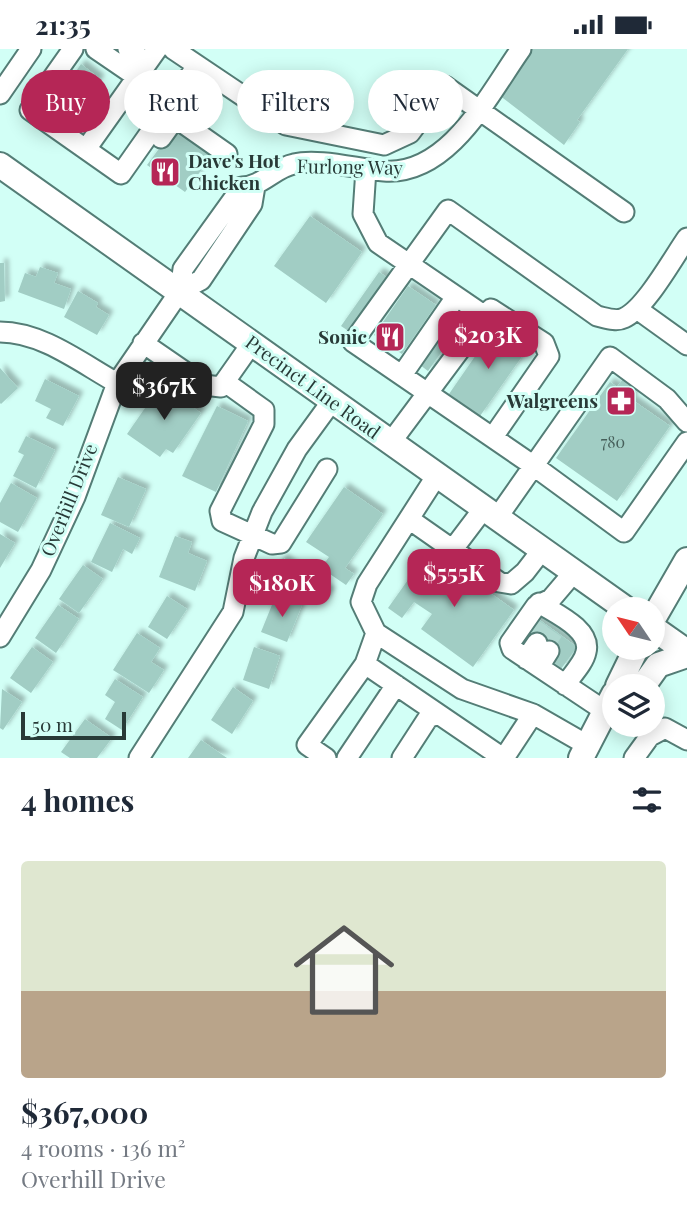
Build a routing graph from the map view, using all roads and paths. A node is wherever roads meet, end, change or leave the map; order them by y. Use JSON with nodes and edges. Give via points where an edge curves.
{"nodes":[{"id":1,"x":31,"y":49,"type":"edge"},
{"id":2,"x":73,"y":49,"type":"edge"},
{"id":3,"x":87,"y":49,"type":"edge"},
{"id":4,"x":96,"y":49,"type":"edge"},
{"id":5,"x":128,"y":49,"type":"edge"},
{"id":6,"x":173,"y":49,"type":"edge"},
{"id":7,"x":521,"y":49,"type":"edge"},
{"id":8,"x":147,"y":63,"type":"edge"},
{"id":9,"x":197,"y":66,"type":"junction"},
{"id":10,"x":58,"y":70,"type":"edge"},
{"id":11,"x":72,"y":70,"type":"edge"},
{"id":12,"x":0,"y":94,"type":"edge"},
{"id":13,"x":478,"y":110,"type":"junction"},
{"id":14,"x":63,"y":133,"type":"edge"},
{"id":15,"x":86,"y":149,"type":"junction"},
{"id":16,"x":228,"y":154,"type":"dead end"},
{"id":17,"x":0,"y":165,"type":"edge"},
{"id":18,"x":366,"y":169,"type":"junction"},
{"id":19,"x":131,"y":181,"type":"dead end"},
{"id":20,"x":624,"y":212,"type":"dead end"},
{"id":21,"x":687,"y":238,"type":"edge"},
{"id":22,"x":408,"y":264,"type":"junction"},
{"id":23,"x":180,"y":291,"type":"junction"},
{"id":24,"x":456,"y":297,"type":"junction"},
{"id":25,"x":636,"y":309,"type":"junction"},
{"id":26,"x":485,"y":316,"type":"junction"},
{"id":27,"x":0,"y":332,"type":"edge"},
{"id":28,"x":143,"y":343,"type":"junction"},
{"id":29,"x":252,"y":343,"type":"junction"},
{"id":30,"x":687,"y":345,"type":"edge"},
{"id":31,"x":402,"y":375,"type":"junction"},
{"id":32,"x":225,"y":382,"type":"junction"},
{"id":33,"x":117,"y":383,"type":"junction"},
{"id":34,"x":428,"y":393,"type":"junction"},
{"id":35,"x":332,"y":401,"type":"junction"},
{"id":36,"x":687,"y":422,"type":"edge"},
{"id":37,"x":494,"y":437,"type":"junction"},
{"id":38,"x":687,"y":442,"type":"edge"},
{"id":39,"x":391,"y":443,"type":"junction"},
{"id":40,"x":534,"y":465,"type":"junction"},
{"id":41,"x":327,"y":469,"type":"dead end"},
{"id":42,"x":437,"y":475,"type":"junction"},
{"id":43,"x":490,"y":513,"type":"junction"},
{"id":44,"x":409,"y":519,"type":"junction"},
{"id":45,"x":253,"y":535,"type":"junction"},
{"id":46,"x":453,"y":549,"type":"junction"},
{"id":47,"x":542,"y":550,"type":"junction"},
{"id":48,"x":687,"y":560,"type":"edge"},
{"id":49,"x":574,"y":572,"type":"junction"},
{"id":50,"x":609,"y":597,"type":"edge"},
{"id":51,"x":665,"y":598,"type":"edge"},
{"id":52,"x":376,"y":633,"type":"junction"},
{"id":53,"x":544,"y":635,"type":"junction"},
{"id":54,"x":0,"y":637,"type":"edge"},
{"id":55,"x":665,"y":637,"type":"edge"},
{"id":56,"x":687,"y":654,"type":"edge"},
{"id":57,"x":365,"y":664,"type":"junction"},
{"id":58,"x":652,"y":674,"type":"edge"},
{"id":59,"x":397,"y":685,"type":"junction"},
{"id":60,"x":565,"y":685,"type":"junction"},
{"id":61,"x":602,"y":707,"type":"edge"},
{"id":62,"x":438,"y":714,"type":"junction"},
{"id":63,"x":533,"y":714,"type":"junction"},
{"id":64,"x":602,"y":721,"type":"edge"},
{"id":65,"x":687,"y":740,"type":"edge"},
{"id":66,"x":584,"y":751,"type":"edge"},
{"id":67,"x":139,"y":758,"type":"edge"},
{"id":68,"x":326,"y":758,"type":"edge"},
{"id":69,"x":347,"y":758,"type":"edge"},
{"id":70,"x":402,"y":758,"type":"edge"},
{"id":71,"x":504,"y":758,"type":"edge"},
{"id":72,"x":635,"y":758,"type":"edge"}],
"edges":[{"from":1,"to":12,"type":"street"},
{"from":2,"to":10,"type":"street"},
{"from":3,"to":11,"type":"street"},
{"from":4,"to":8,"type":"street"},
{"from":5,"to":8,"type":"street"},
{"from":6,"to":9,"type":"street"},
{"from":7,"to":13,"type":"street","name":"Furlong Way"},
{"from":8,"to":15,"type":"street"},
{"from":9,"to":13,"type":"street","via":[[286,125],[384,145],[410,133],[445,86]]},
{"from":9,"to":15,"type":"street","via":[[121,174]]},
{"from":13,"to":18,"type":"street","name":"Furlong Way","via":[[453,141],[414,168]]},
{"from":13,"to":20,"type":"street"},
{"from":14,"to":15,"type":"street"},
{"from":16,"to":19,"type":"street","via":[[174,120]]},
{"from":17,"to":23,"type":"main road","name":"Precinct Line Road"},
{"from":18,"to":22,"type":"street","via":[[362,196],[367,225],[378,243]]},
{"from":18,"to":23,"type":"street","name":"Furlong Way","via":[[295,163],[277,170],[255,186],[252,204],[201,280]]},
{"from":21,"to":25,"type":"street"},
{"from":22,"to":24,"type":"street"},
{"from":22,"to":25,"type":"street","via":[[448,210],[597,316],[623,319]]},
{"from":22,"to":31,"type":"street","via":[[353,342]]},
{"from":23,"to":28,"type":"street","name":"Overhill Drive"},
{"from":23,"to":29,"type":"main road","name":"Precinct Line Road"},
{"from":24,"to":26,"type":"street"},
{"from":24,"to":31,"type":"street"},
{"from":25,"to":30,"type":"street"},
{"from":26,"to":34,"type":"street"},
{"from":26,"to":37,"type":"street","via":[[491,309],[544,343],[549,351]]},
{"from":27,"to":33,"type":"street","via":[[18,332],[52,346]]},
{"from":28,"to":32,"type":"street","via":[[204,385],[221,387]]},
{"from":28,"to":33,"type":"street","name":"Overhill Drive"},
{"from":29,"to":32,"type":"street"},
{"from":29,"to":35,"type":"main road","name":"Precinct Line Road"},
{"from":31,"to":34,"type":"street"},
{"from":32,"to":45,"type":"street","via":[[264,410],[264,423],[220,511],[222,521]]},
{"from":33,"to":54,"type":"street","name":"Overhill Drive","via":[[75,497],[41,570]]},
{"from":34,"to":37,"type":"street"},
{"from":34,"to":39,"type":"street"},
{"from":35,"to":39,"type":"main road","name":"Precinct Line Road"},
{"from":35,"to":45,"type":"street","via":[[297,449]]},
{"from":36,"to":40,"type":"street","via":[[667,399],[610,357]]},
{"from":37,"to":40,"type":"street"},
{"from":38,"to":40,"type":"street","via":[[624,532]]},
{"from":39,"to":42,"type":"main road","name":"Precinct Line Road"},
{"from":40,"to":43,"type":"street"},
{"from":41,"to":45,"type":"street","via":[[281,543]]},
{"from":42,"to":43,"type":"main road","name":"Precinct Line Road"},
{"from":42,"to":44,"type":"street"},
{"from":43,"to":46,"type":"street"},
{"from":43,"to":47,"type":"main road","name":"Precinct Line Road"},
{"from":44,"to":46,"type":"street"},
{"from":44,"to":52,"type":"street","via":[[360,602]]},
{"from":45,"to":67,"type":"street","via":[[233,612]]},
{"from":46,"to":47,"type":"street","via":[[499,582],[510,584]]},
{"from":47,"to":49,"type":"main road","name":"Precinct Line Road"},
{"from":48,"to":51,"type":"main road"},
{"from":49,"to":50,"type":"main road","name":"Precinct Line Road"},
{"from":49,"to":53,"type":"street","via":[[551,599]]},
{"from":52,"to":57,"type":"street"},
{"from":52,"to":63,"type":"street","via":[[462,689]]},
{"from":53,"to":60,"type":"street"},
{"from":53,"to":60,"type":"street","via":[[586,639],[586,652]]},
{"from":55,"to":56,"type":"main road"},
{"from":56,"to":58,"type":"main road","via":[[658,665]]},
{"from":57,"to":59,"type":"street"},
{"from":57,"to":68,"type":"street","via":[[307,745]]},
{"from":59,"to":62,"type":"street"},
{"from":59,"to":69,"type":"street"},
{"from":60,"to":61,"type":"street"},
{"from":62,"to":70,"type":"street","via":[[428,718]]},
{"from":62,"to":71,"type":"street"},
{"from":63,"to":66,"type":"street"},
{"from":63,"to":71,"type":"street"},
{"from":64,"to":66,"type":"main road"},
{"from":65,"to":72,"type":"street","via":[[666,728],[650,736]]}]}
